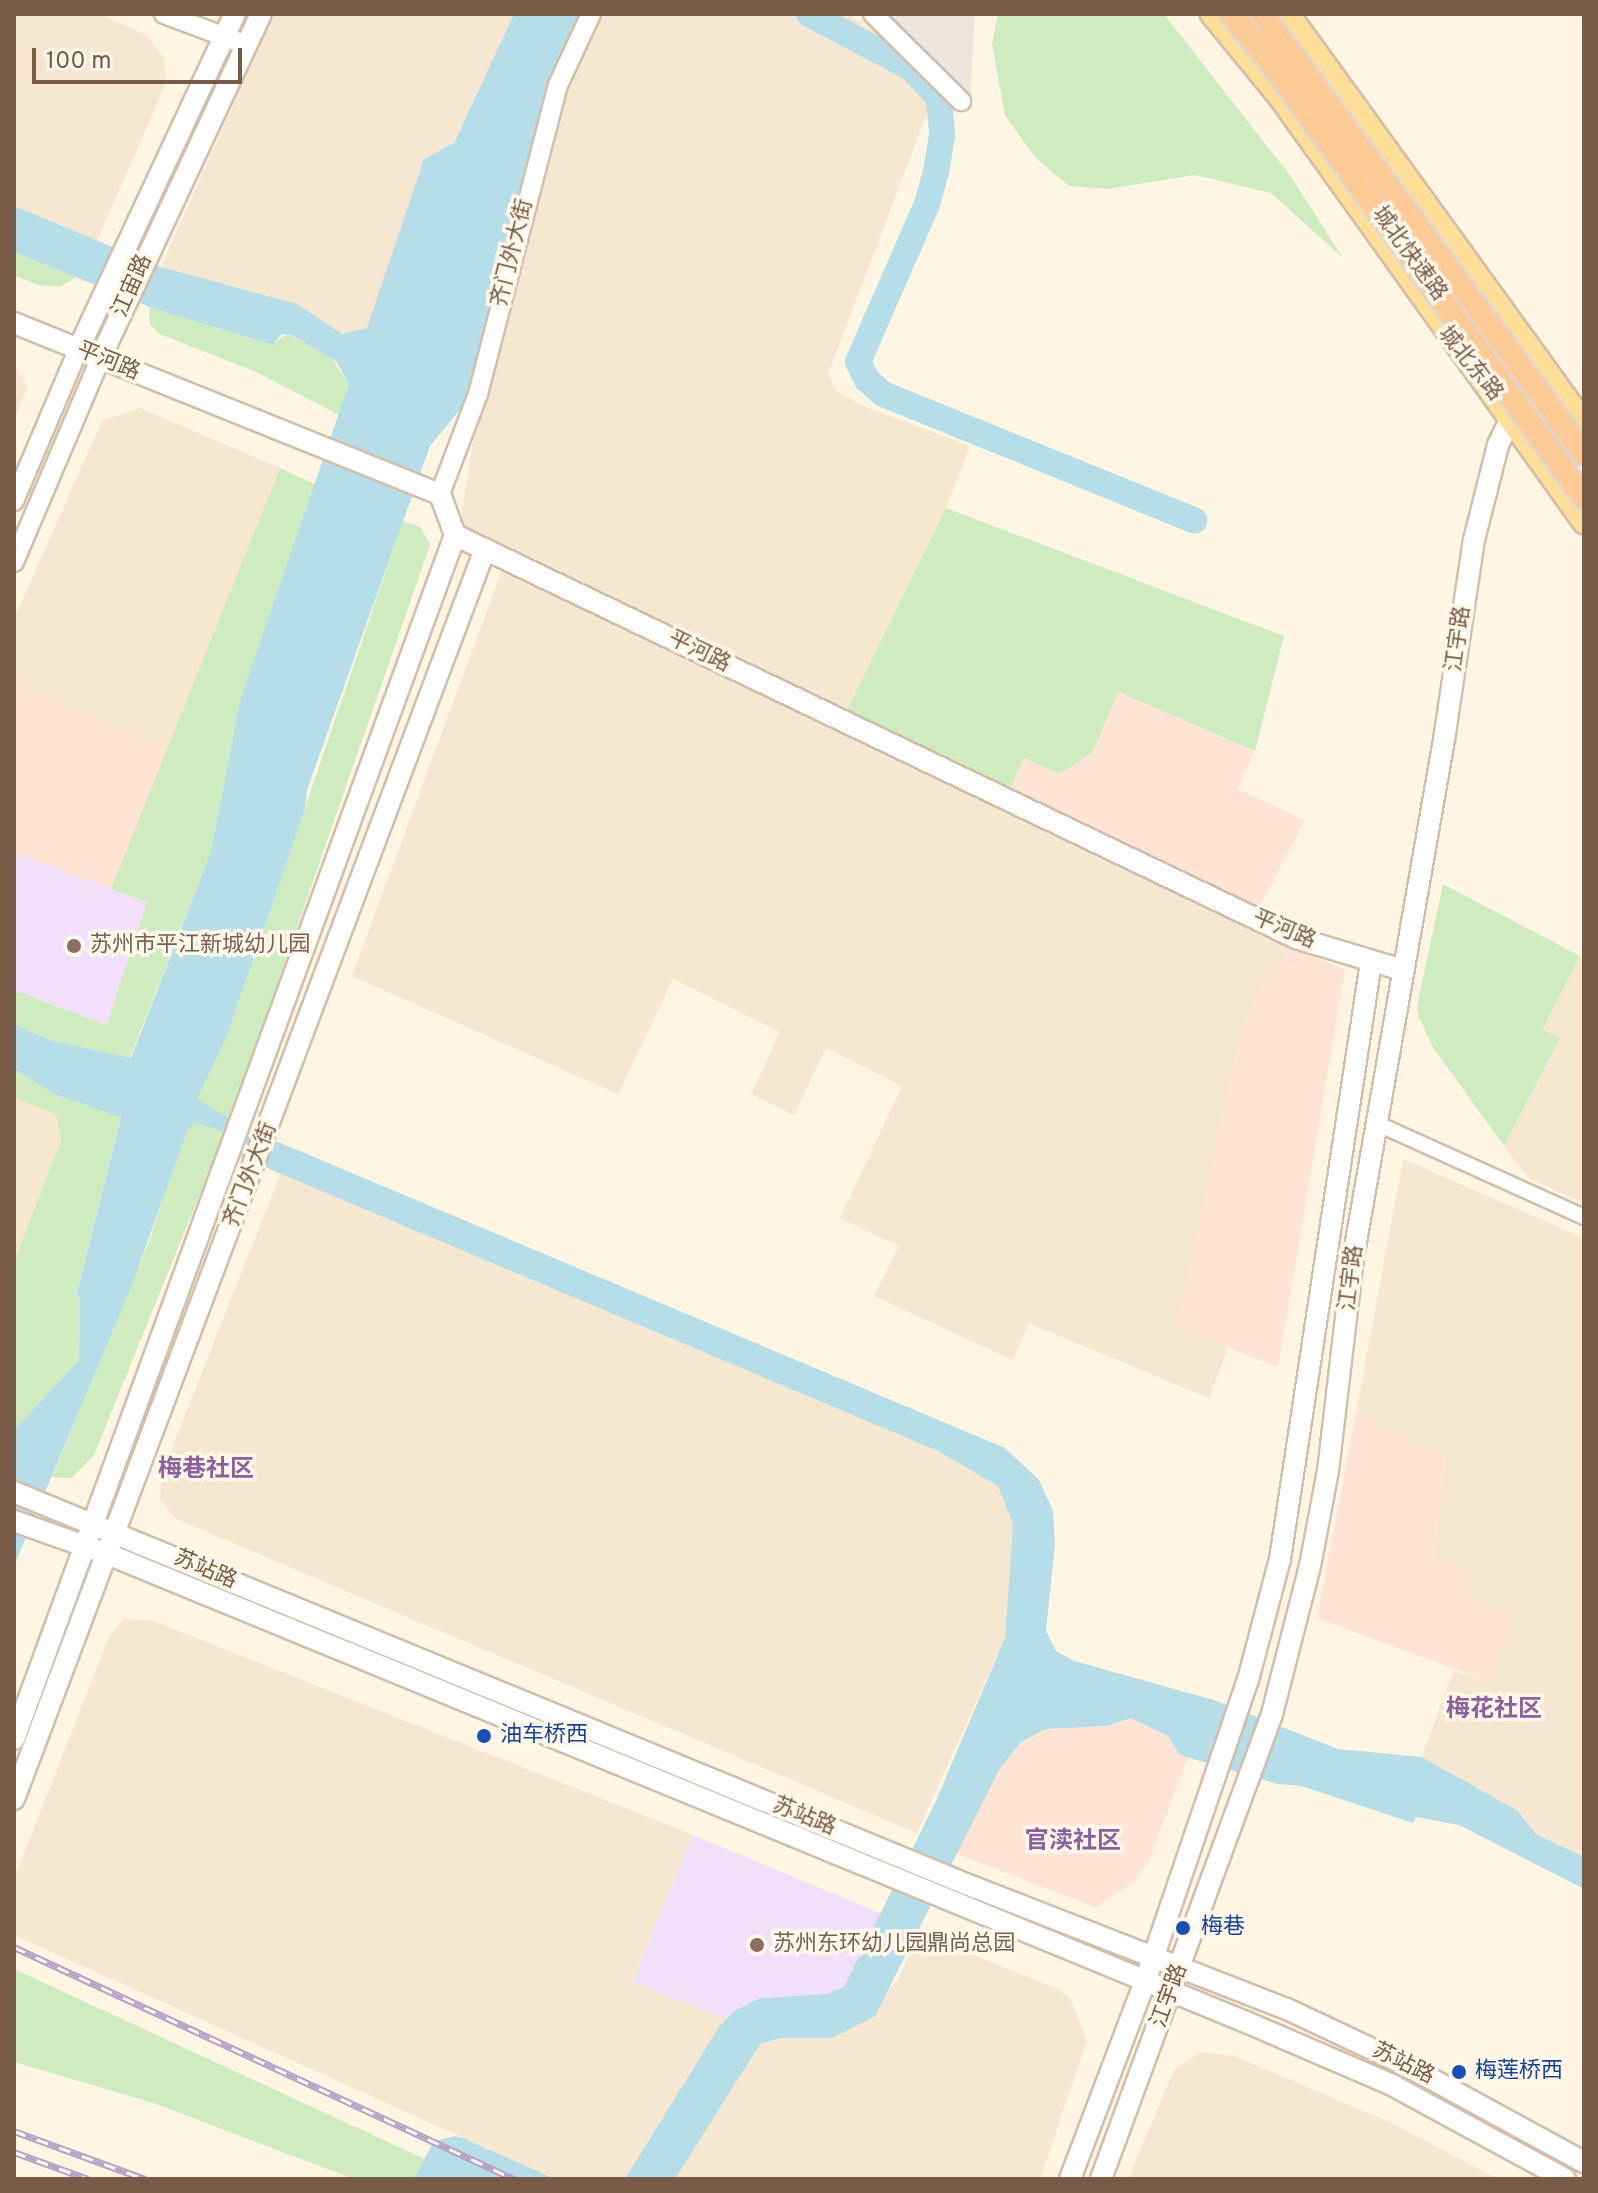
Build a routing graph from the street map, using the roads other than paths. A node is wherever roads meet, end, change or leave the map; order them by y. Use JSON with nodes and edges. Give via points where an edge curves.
{"nodes":[{"id":1,"x":164,"y":14,"type":"edge"},
{"id":2,"x":235,"y":14,"type":"edge"},
{"id":3,"x":261,"y":14,"type":"edge"},
{"id":4,"x":591,"y":14,"type":"edge"},
{"id":5,"x":873,"y":14,"type":"edge"},
{"id":6,"x":1212,"y":14,"type":"edge"},
{"id":7,"x":1231,"y":14,"type":"edge"},
{"id":8,"x":1262,"y":14,"type":"edge"},
{"id":9,"x":1288,"y":14,"type":"edge"},
{"id":10,"x":223,"y":40,"type":"junction"},
{"id":11,"x":247,"y":45,"type":"junction"},
{"id":12,"x":961,"y":101,"type":"dead end"},
{"id":13,"x":14,"y":323,"type":"edge"},
{"id":14,"x":78,"y":350,"type":"junction"},
{"id":15,"x":100,"y":359,"type":"junction"},
{"id":16,"x":1538,"y":360,"type":"junction"},
{"id":17,"x":1514,"y":418,"type":"junction"},
{"id":18,"x":1584,"y":423,"type":"edge"},
{"id":19,"x":1584,"y":454,"type":"edge"},
{"id":20,"x":440,"y":494,"type":"junction"},
{"id":21,"x":1584,"y":498,"type":"edge"},
{"id":22,"x":14,"y":501,"type":"edge"},
{"id":23,"x":1584,"y":522,"type":"edge"},
{"id":24,"x":455,"y":535,"type":"junction"},
{"id":25,"x":485,"y":549,"type":"junction"},
{"id":26,"x":14,"y":562,"type":"edge"},
{"id":27,"x":1371,"y":962,"type":"junction"},
{"id":28,"x":1403,"y":970,"type":"junction"},
{"id":29,"x":1378,"y":1124,"type":"junction"},
{"id":30,"x":1584,"y":1217,"type":"edge"},
{"id":31,"x":14,"y":1492,"type":"edge"},
{"id":32,"x":14,"y":1521,"type":"edge"},
{"id":33,"x":94,"y":1524,"type":"junction"},
{"id":34,"x":118,"y":1533,"type":"junction"},
{"id":35,"x":85,"y":1550,"type":"junction"},
{"id":36,"x":110,"y":1555,"type":"junction"},
{"id":37,"x":14,"y":1739,"type":"edge"},
{"id":38,"x":14,"y":1799,"type":"edge"},
{"id":39,"x":1153,"y":1957,"type":"junction"},
{"id":40,"x":1181,"y":1966,"type":"junction"},
{"id":41,"x":1145,"y":1982,"type":"junction"},
{"id":42,"x":1171,"y":1992,"type":"junction"},
{"id":43,"x":1584,"y":2162,"type":"edge"},
{"id":44,"x":1070,"y":2179,"type":"edge"},
{"id":45,"x":1101,"y":2179,"type":"edge"},
{"id":46,"x":1565,"y":2179,"type":"edge"}],
"edges":[{"from":1,"to":10,"type":"street"},
{"from":2,"to":10,"type":"main road","name":"江宙路"},
{"from":3,"to":11,"type":"main road","name":"江宙路"},
{"from":4,"to":20,"type":"street","name":"齐门外大街","via":[[558,85],[478,394]]},
{"from":5,"to":12,"type":"street"},
{"from":6,"to":17,"type":"main road","name":"城北东路","via":[[1280,97],[1440,326]]},
{"from":7,"to":21,"type":"highway","name":"城北快速路","bridge":true},
{"from":8,"to":19,"type":"highway","name":"城北快速路","bridge":true},
{"from":9,"to":16,"type":"main road"},
{"from":10,"to":11,"type":"street"},
{"from":10,"to":14,"type":"main road","name":"江宙路"},
{"from":11,"to":15,"type":"main road","name":"江宙路"},
{"from":13,"to":14,"type":"main road","name":"平河路"},
{"from":14,"to":15,"type":"main road","name":"平河路"},
{"from":14,"to":22,"type":"street","name":"江宙路"},
{"from":15,"to":20,"type":"main road","name":"平河路"},
{"from":15,"to":26,"type":"street","name":"江宙路"},
{"from":16,"to":17,"type":"main road","name":"江宇路"},
{"from":16,"to":18,"type":"main road"},
{"from":17,"to":23,"type":"main road","name":"城北东路"},
{"from":17,"to":28,"type":"main road","name":"江宇路","via":[[1498,445],[1474,540]]},
{"from":20,"to":24,"type":"main road"},
{"from":24,"to":25,"type":"main road","name":"平河路"},
{"from":24,"to":33,"type":"main road","name":"齐门外大街"},
{"from":25,"to":27,"type":"main road","name":"平河路","via":[[1296,938]]},
{"from":25,"to":34,"type":"main road","name":"齐门外大街"},
{"from":27,"to":28,"type":"main road","name":"平河路"},
{"from":27,"to":39,"type":"main road","name":"江宇路","via":[[1322,1254],[1290,1506],[1240,1702]]},
{"from":28,"to":29,"type":"main road","name":"江宇路"},
{"from":29,"to":30,"type":"street"},
{"from":29,"to":40,"type":"main road","name":"江宇路","via":[[1353,1259],[1321,1512],[1272,1714]]},
{"from":31,"to":33,"type":"main road","name":"苏站路"},
{"from":32,"to":35,"type":"main road","name":"苏站路"},
{"from":33,"to":34,"type":"main road","name":"苏站路"},
{"from":33,"to":35,"type":"main road","name":"齐门外大街"},
{"from":34,"to":36,"type":"main road","name":"齐门外大街"},
{"from":34,"to":39,"type":"main road","name":"苏站路"},
{"from":35,"to":36,"type":"main road","name":"苏站路"},
{"from":35,"to":37,"type":"main road","name":"齐门外大街"},
{"from":36,"to":38,"type":"main road","name":"齐门外大街"},
{"from":36,"to":41,"type":"main road","name":"苏站路"},
{"from":39,"to":40,"type":"main road","name":"苏站路"},
{"from":39,"to":41,"type":"main road","name":"江宇路"},
{"from":40,"to":42,"type":"main road","name":"江宇路"},
{"from":40,"to":43,"type":"main road","name":"苏站路","via":[[1404,2064]]},
{"from":41,"to":42,"type":"main road","name":"苏站路"},
{"from":41,"to":44,"type":"main road","name":"江宇路"},
{"from":42,"to":45,"type":"main road","name":"江宇路"},
{"from":42,"to":46,"type":"main road","name":"苏站路","via":[[1392,2085]]}]}
